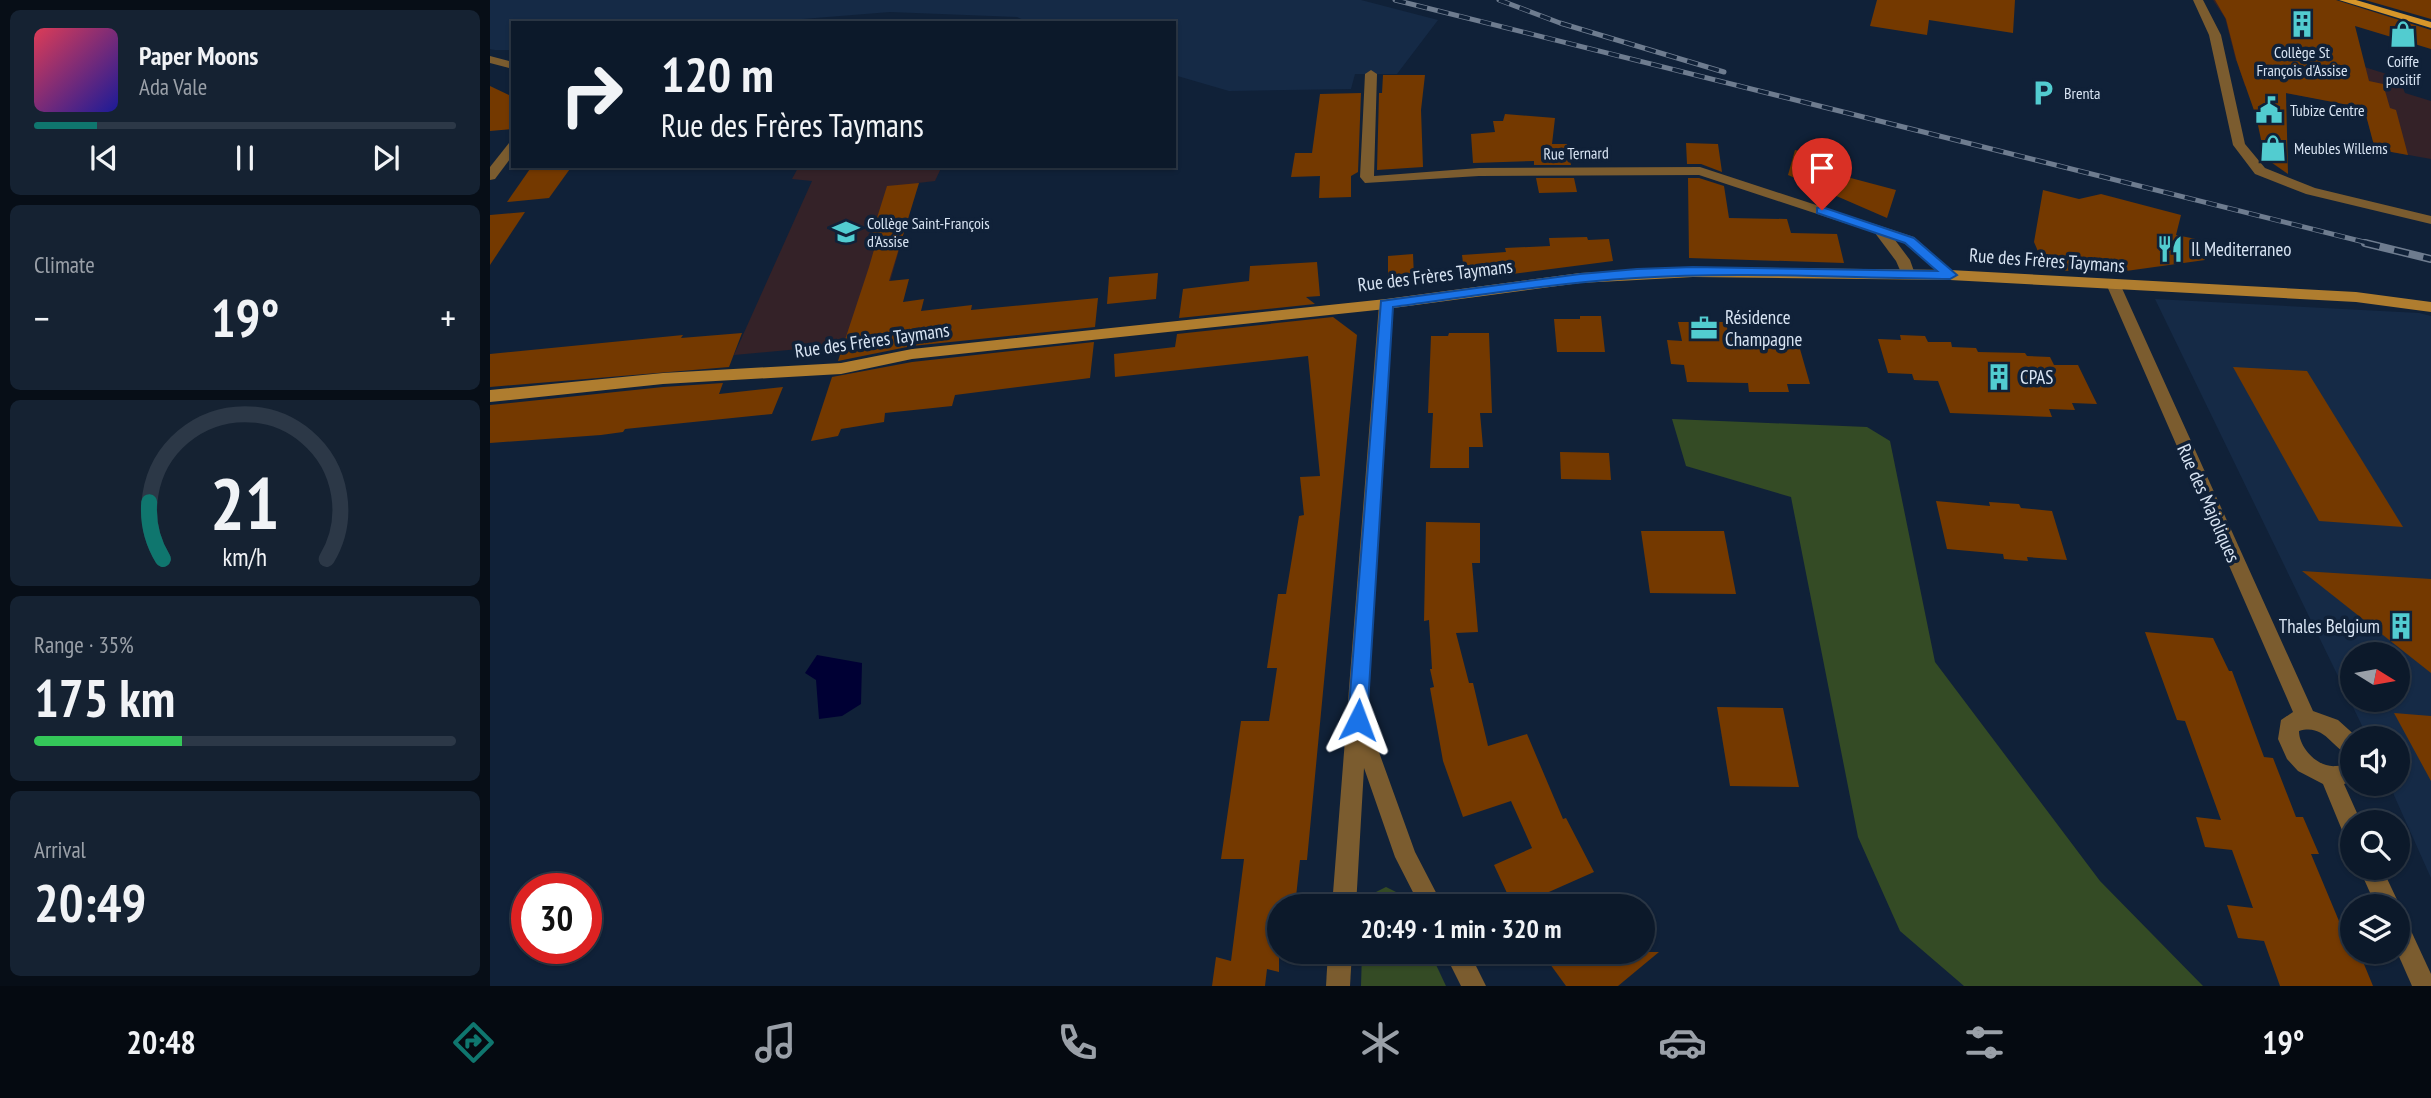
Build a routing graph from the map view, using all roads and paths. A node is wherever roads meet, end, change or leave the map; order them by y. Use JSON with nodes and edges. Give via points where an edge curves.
{"nodes":[{"id":1,"x":2198,"y":0,"type":"edge"},
{"id":2,"x":2344,"y":0,"type":"edge"},
{"id":3,"x":2430,"y":23,"type":"edge"},
{"id":4,"x":490,"y":60,"type":"edge"},
{"id":5,"x":511,"y":65,"type":"edge"},
{"id":6,"x":1371,"y":74,"type":"dead end"},
{"id":7,"x":511,"y":149,"type":"edge"},
{"id":8,"x":490,"y":176,"type":"edge"},
{"id":9,"x":2431,"y":220,"type":"edge"},
{"id":10,"x":1880,"y":230,"type":"junction"},
{"id":11,"x":1908,"y":274,"type":"junction"},
{"id":12,"x":1950,"y":275,"type":"junction"},
{"id":13,"x":2114,"y":286,"type":"junction"},
{"id":14,"x":1386,"y":304,"type":"junction"},
{"id":15,"x":2431,"y":307,"type":"edge"},
{"id":16,"x":490,"y":396,"type":"edge"},
{"id":17,"x":2306,"y":718,"type":"junction"},
{"id":18,"x":1358,"y":720,"type":"junction"},
{"id":19,"x":2340,"y":735,"type":"edge"},
{"id":20,"x":2330,"y":776,"type":"junction"},
{"id":21,"x":2340,"y":776,"type":"edge"},
{"id":22,"x":2345,"y":810,"type":"edge"},
{"id":23,"x":1345,"y":894,"type":"edge"},
{"id":24,"x":1426,"y":894,"type":"edge"},
{"id":25,"x":2410,"y":955,"type":"edge"},
{"id":26,"x":1339,"y":964,"type":"edge"},
{"id":27,"x":1462,"y":964,"type":"edge"},
{"id":28,"x":1338,"y":986,"type":"edge"},
{"id":29,"x":1474,"y":986,"type":"edge"},
{"id":30,"x":2424,"y":986,"type":"edge"}],
"edges":[{"from":1,"to":9,"type":"street","via":[[2215,35],[2239,145],[2260,172],[2311,191]]},
{"from":2,"to":3,"type":"main road"},
{"from":4,"to":5,"type":"street"},
{"from":6,"to":10,"type":"street","name":"Rue Ternard","via":[[1370,180],[1479,172],[1700,171]]},
{"from":7,"to":8,"type":"street"},
{"from":10,"to":11,"type":"street"},
{"from":10,"to":12,"type":"street","name":"Rue Ternard","via":[[1909,240]]},
{"from":11,"to":12,"type":"street","name":"Rue des Frères Taymans"},
{"from":11,"to":14,"type":"street","name":"Rue des Frères Taymans","via":[[1637,273]]},
{"from":12,"to":13,"type":"street","name":"Rue des Frères Taymans"},
{"from":13,"to":15,"type":"street","name":"Rue des Frères Taymans","via":[[2356,297]]},
{"from":13,"to":17,"type":"street","name":"Rue des Majoliques"},
{"from":14,"to":16,"type":"street","name":"Rue des Frères Taymans","via":[[912,355],[856,366]]},
{"from":14,"to":18,"type":"street"},
{"from":17,"to":19,"type":"street","via":[[2331,726]]},
{"from":17,"to":20,"type":"street","via":[[2288,725],[2288,744],[2304,764]]},
{"from":18,"to":23,"type":"street"},
{"from":18,"to":24,"type":"street","via":[[1406,857]]},
{"from":20,"to":21,"type":"street"},
{"from":20,"to":22,"type":"street"},
{"from":25,"to":30,"type":"street"},
{"from":26,"to":28,"type":"street"},
{"from":27,"to":29,"type":"street"}]}
